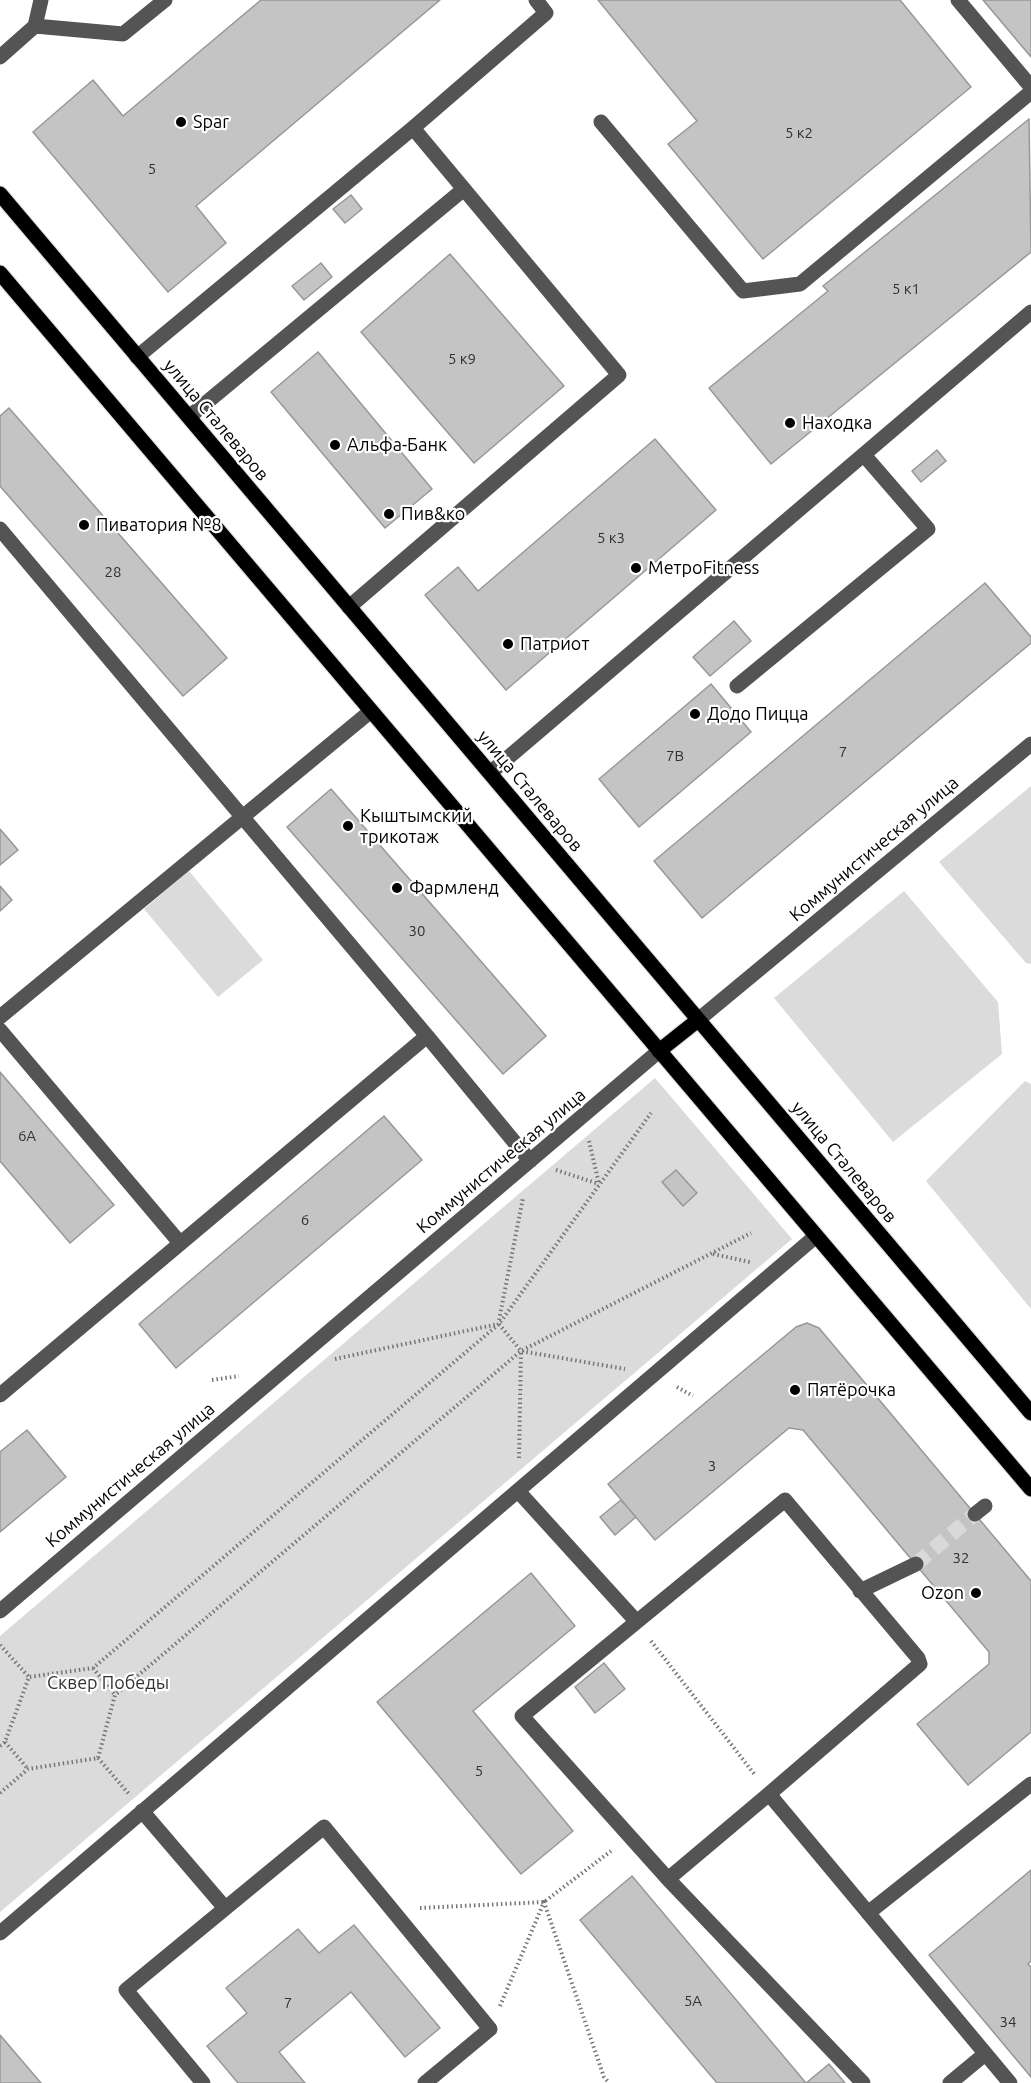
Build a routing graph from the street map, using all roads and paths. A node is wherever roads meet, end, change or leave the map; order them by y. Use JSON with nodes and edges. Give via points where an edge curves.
{"nodes":[{"id":1,"x":41,"y":0,"type":"edge"},
{"id":2,"x":165,"y":0,"type":"edge"},
{"id":3,"x":536,"y":0,"type":"edge"},
{"id":4,"x":958,"y":0,"type":"edge"},
{"id":5,"x":35,"y":26,"type":"junction"},
{"id":6,"x":0,"y":57,"type":"edge"},
{"id":7,"x":1031,"y":87,"type":"edge"},
{"id":8,"x":1031,"y":92,"type":"edge"},
{"id":9,"x":601,"y":122,"type":"dead end"},
{"id":10,"x":413,"y":128,"type":"junction"},
{"id":11,"x":464,"y":189,"type":"junction"},
{"id":12,"x":0,"y":194,"type":"edge"},
{"id":13,"x":2,"y":280,"type":"edge"},
{"id":14,"x":1031,"y":312,"type":"edge"},
{"id":15,"x":137,"y":357,"type":"junction"},
{"id":16,"x":189,"y":417,"type":"junction"},
{"id":17,"x":864,"y":454,"type":"junction"},
{"id":18,"x":0,"y":529,"type":"edge"},
{"id":19,"x":349,"y":607,"type":"junction"},
{"id":20,"x":737,"y":686,"type":"dead end"},
{"id":21,"x":371,"y":711,"type":"junction"},
{"id":22,"x":1031,"y":744,"type":"edge"},
{"id":23,"x":490,"y":773,"type":"junction"},
{"id":24,"x":242,"y":817,"type":"junction"},
{"id":25,"x":0,"y":1017,"type":"edge"},
{"id":26,"x":698,"y":1020,"type":"junction"},
{"id":27,"x":0,"y":1030,"type":"edge"},
{"id":28,"x":427,"y":1036,"type":"junction"},
{"id":29,"x":660,"y":1051,"type":"junction"},
{"id":30,"x":651,"y":1113,"type":"dead end"},
{"id":31,"x":583,"y":1117,"type":"junction"},
{"id":32,"x":530,"y":1161,"type":"junction"},
{"id":33,"x":599,"y":1184,"type":"junction"},
{"id":34,"x":751,"y":1233,"type":"dead end"},
{"id":35,"x":816,"y":1236,"type":"junction"},
{"id":36,"x":180,"y":1243,"type":"junction"},
{"id":37,"x":499,"y":1324,"type":"junction"},
{"id":38,"x":521,"y":1351,"type":"junction"},
{"id":39,"x":328,"y":1361,"type":"dead end"},
{"id":40,"x":655,"y":1374,"type":"junction"},
{"id":41,"x":0,"y":1395,"type":"edge"},
{"id":42,"x":1031,"y":1413,"type":"edge"},
{"id":43,"x":1031,"y":1489,"type":"edge"},
{"id":44,"x":518,"y":1491,"type":"junction"},
{"id":45,"x":916,"y":1564,"type":"tunnel mouth"},
{"id":46,"x":860,"y":1591,"type":"junction"},
{"id":47,"x":0,"y":1611,"type":"edge"},
{"id":48,"x":636,"y":1621,"type":"junction"},
{"id":49,"x":0,"y":1645,"type":"edge"},
{"id":50,"x":93,"y":1668,"type":"junction"},
{"id":51,"x":29,"y":1677,"type":"junction"},
{"id":52,"x":116,"y":1695,"type":"junction"},
{"id":53,"x":5,"y":1742,"type":"junction"},
{"id":54,"x":0,"y":1746,"type":"edge"},
{"id":55,"x":98,"y":1758,"type":"junction"},
{"id":56,"x":28,"y":1769,"type":"junction"},
{"id":57,"x":1031,"y":1784,"type":"edge"},
{"id":58,"x":0,"y":1793,"type":"edge"},
{"id":59,"x":769,"y":1794,"type":"junction"},
{"id":60,"x":142,"y":1811,"type":"junction"},
{"id":61,"x":617,"y":1846,"type":"dead end"},
{"id":62,"x":668,"y":1879,"type":"junction"},
{"id":63,"x":544,"y":1902,"type":"junction"},
{"id":64,"x":225,"y":1908,"type":"junction"},
{"id":65,"x":391,"y":1909,"type":"junction"},
{"id":66,"x":868,"y":1913,"type":"junction"},
{"id":67,"x":0,"y":1933,"type":"edge"},
{"id":68,"x":490,"y":2029,"type":"junction"},
{"id":69,"x":985,"y":2054,"type":"junction"},
{"id":70,"x":957,"y":2081,"type":"edge"},
{"id":71,"x":203,"y":2083,"type":"edge"},
{"id":72,"x":425,"y":2083,"type":"edge"},
{"id":73,"x":609,"y":2083,"type":"edge"},
{"id":74,"x":863,"y":2083,"type":"edge"},
{"id":75,"x":1010,"y":2083,"type":"edge"}],
"edges":[{"from":1,"to":5,"type":"street"},
{"from":2,"to":5,"type":"street","via":[[123,34]]},
{"from":3,"to":10,"type":"street","via":[[546,13]]},
{"from":4,"to":7,"type":"street"},
{"from":5,"to":6,"type":"street"},
{"from":8,"to":9,"type":"street","via":[[800,284],[743,291]]},
{"from":10,"to":11,"type":"street"},
{"from":10,"to":15,"type":"street"},
{"from":11,"to":16,"type":"street"},
{"from":11,"to":19,"type":"street","via":[[619,375]]},
{"from":12,"to":15,"type":"main road","name":"улица Сталеваров"},
{"from":13,"to":21,"type":"main road"},
{"from":14,"to":17,"type":"street"},
{"from":15,"to":16,"type":"main road","name":"улица Сталеваров"},
{"from":16,"to":19,"type":"main road","name":"улица Сталеваров"},
{"from":17,"to":20,"type":"street","via":[[928,529]]},
{"from":17,"to":23,"type":"street"},
{"from":18,"to":24,"type":"street"},
{"from":19,"to":23,"type":"main road","name":"улица Сталеваров"},
{"from":21,"to":24,"type":"street"},
{"from":21,"to":29,"type":"main road"},
{"from":22,"to":26,"type":"street","name":"Коммунистическая улица"},
{"from":23,"to":26,"type":"main road","name":"улица Сталеваров"},
{"from":24,"to":25,"type":"street"},
{"from":24,"to":28,"type":"street"},
{"from":26,"to":29,"type":"main road","name":"Коммунистическая улица"},
{"from":26,"to":42,"type":"main road","name":"улица Сталеваров"},
{"from":27,"to":36,"type":"street"},
{"from":28,"to":32,"type":"street"},
{"from":28,"to":36,"type":"street"},
{"from":29,"to":31,"type":"street","name":"Коммунистическая улица"},
{"from":29,"to":35,"type":"main road"},
{"from":30,"to":33,"type":"path"},
{"from":31,"to":32,"type":"street","name":"Коммунистическая улица"},
{"from":31,"to":33,"type":"path"},
{"from":32,"to":33,"type":"path"},
{"from":32,"to":37,"type":"path"},
{"from":32,"to":47,"type":"street","name":"Коммунистическая улица"},
{"from":33,"to":37,"type":"path"},
{"from":34,"to":38,"type":"path"},
{"from":35,"to":40,"type":"street"},
{"from":35,"to":43,"type":"main road"},
{"from":36,"to":41,"type":"street"},
{"from":37,"to":38,"type":"path"},
{"from":37,"to":39,"type":"path"},
{"from":37,"to":50,"type":"path"},
{"from":38,"to":40,"type":"path"},
{"from":38,"to":44,"type":"path"},
{"from":38,"to":52,"type":"path"},
{"from":40,"to":44,"type":"street"},
{"from":44,"to":48,"type":"street"},
{"from":44,"to":60,"type":"street"},
{"from":45,"to":46,"type":"street"},
{"from":46,"to":48,"type":"street","via":[[785,1500]]},
{"from":46,"to":59,"type":"street","via":[[920,1664]]},
{"from":48,"to":59,"type":"path"},
{"from":48,"to":62,"type":"street","via":[[522,1716]]},
{"from":49,"to":51,"type":"path"},
{"from":50,"to":51,"type":"path"},
{"from":50,"to":52,"type":"path"},
{"from":51,"to":53,"type":"path"},
{"from":52,"to":55,"type":"path"},
{"from":53,"to":54,"type":"path"},
{"from":53,"to":56,"type":"path"},
{"from":55,"to":56,"type":"path"},
{"from":55,"to":60,"type":"path"},
{"from":56,"to":58,"type":"path"},
{"from":57,"to":66,"type":"street"},
{"from":59,"to":62,"type":"street"},
{"from":59,"to":66,"type":"street"},
{"from":60,"to":64,"type":"street"},
{"from":60,"to":67,"type":"street"},
{"from":61,"to":63,"type":"path"},
{"from":62,"to":74,"type":"street"},
{"from":63,"to":65,"type":"path"},
{"from":63,"to":68,"type":"path"},
{"from":63,"to":73,"type":"path"},
{"from":64,"to":65,"type":"street","via":[[324,1827]]},
{"from":64,"to":71,"type":"street","via":[[126,1990]]},
{"from":65,"to":68,"type":"street"},
{"from":66,"to":69,"type":"street"},
{"from":68,"to":72,"type":"street"},
{"from":69,"to":70,"type":"street"},
{"from":69,"to":75,"type":"street"}]}
